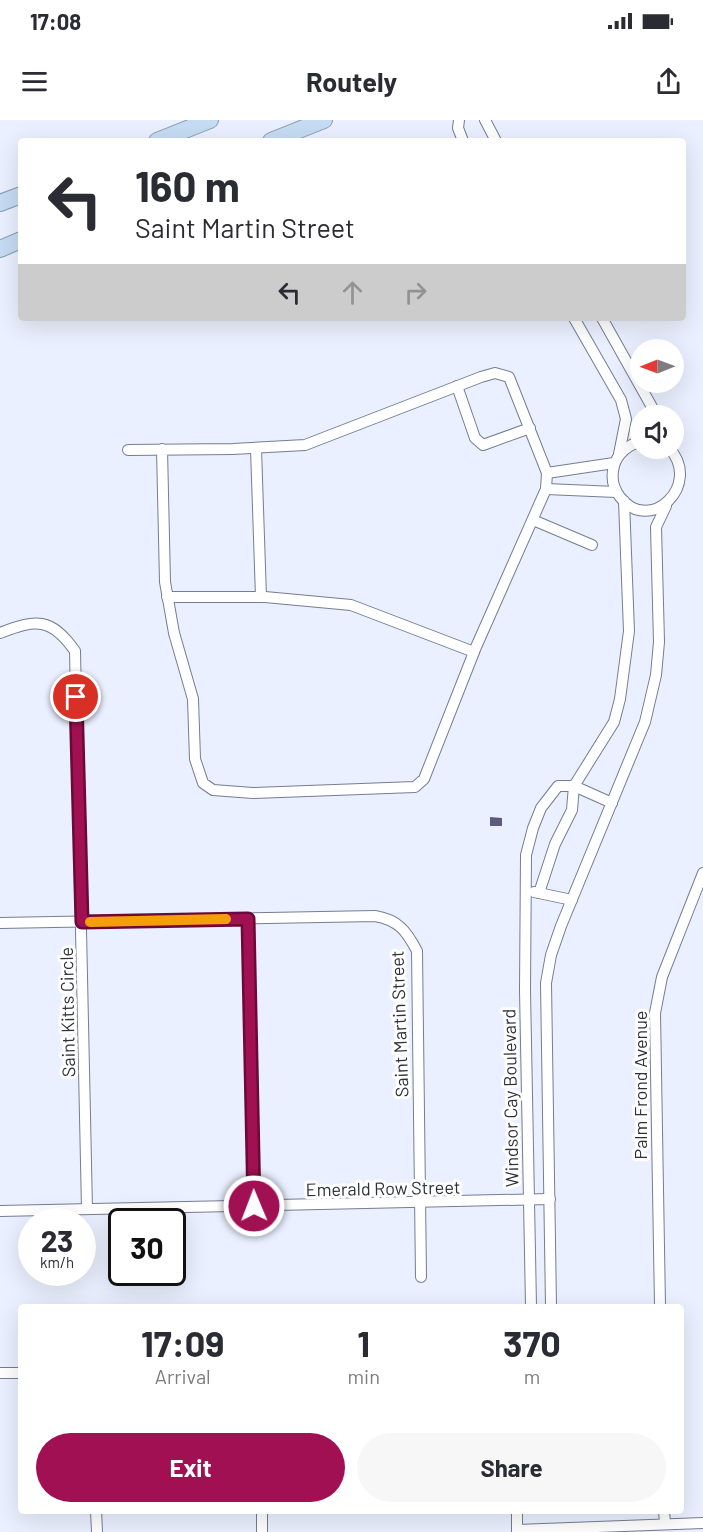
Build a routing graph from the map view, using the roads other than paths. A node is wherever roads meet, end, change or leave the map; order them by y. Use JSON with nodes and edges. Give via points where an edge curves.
{"nodes":[{"id":1,"x":210,"y":120,"type":"edge"},
{"id":2,"x":324,"y":120,"type":"edge"},
{"id":3,"x":459,"y":120,"type":"edge"},
{"id":4,"x":485,"y":120,"type":"edge"},
{"id":5,"x":165,"y":138,"type":"edge"},
{"id":6,"x":279,"y":138,"type":"edge"},
{"id":7,"x":462,"y":138,"type":"edge"},
{"id":8,"x":494,"y":138,"type":"edge"},
{"id":9,"x":18,"y":196,"type":"edge"},
{"id":10,"x":0,"y":203,"type":"edge"},
{"id":11,"x":18,"y":241,"type":"edge"},
{"id":12,"x":0,"y":249,"type":"edge"},
{"id":13,"x":576,"y":321,"type":"edge"},
{"id":14,"x":604,"y":321,"type":"edge"},
{"id":15,"x":457,"y":386,"type":"junction"},
{"id":16,"x":651,"y":405,"type":"edge"},
{"id":17,"x":530,"y":428,"type":"junction"},
{"id":18,"x":630,"y":446,"type":"edge"},
{"id":19,"x":256,"y":448,"type":"junction"},
{"id":20,"x":128,"y":450,"type":"dead end"},
{"id":21,"x":162,"y":450,"type":"junction"},
{"id":22,"x":617,"y":459,"type":"junction"},
{"id":23,"x":676,"y":459,"type":"edge"},
{"id":24,"x":547,"y":473,"type":"junction"},
{"id":25,"x":546,"y":489,"type":"junction"},
{"id":26,"x":616,"y":492,"type":"junction"},
{"id":27,"x":624,"y":501,"type":"junction"},
{"id":28,"x":666,"y":506,"type":"junction"},
{"id":29,"x":533,"y":520,"type":"junction"},
{"id":30,"x":592,"y":545,"type":"dead end"},
{"id":31,"x":167,"y":597,"type":"junction"},
{"id":32,"x":261,"y":597,"type":"junction"},
{"id":33,"x":0,"y":633,"type":"edge"},
{"id":34,"x":474,"y":652,"type":"junction"},
{"id":35,"x":574,"y":786,"type":"junction"},
{"id":36,"x":612,"y":803,"type":"junction"},
{"id":37,"x":703,"y":873,"type":"edge"},
{"id":38,"x":525,"y":890,"type":"junction"},
{"id":39,"x":539,"y":892,"type":"junction"},
{"id":40,"x":572,"y":900,"type":"junction"},
{"id":41,"x":248,"y":919,"type":"junction"},
{"id":42,"x":82,"y":922,"type":"junction"},
{"id":43,"x":0,"y":923,"type":"edge"},
{"id":44,"x":550,"y":1199,"type":"junction"},
{"id":45,"x":528,"y":1201,"type":"junction"},
{"id":46,"x":420,"y":1204,"type":"junction"},
{"id":47,"x":254,"y":1206,"type":"junction"},
{"id":48,"x":87,"y":1208,"type":"edge"},
{"id":49,"x":96,"y":1209,"type":"edge"},
{"id":50,"x":0,"y":1211,"type":"edge"},
{"id":51,"x":18,"y":1211,"type":"edge"},
{"id":52,"x":421,"y":1277,"type":"dead end"},
{"id":53,"x":531,"y":1304,"type":"edge"},
{"id":54,"x":551,"y":1304,"type":"edge"},
{"id":55,"x":660,"y":1304,"type":"edge"},
{"id":56,"x":0,"y":1373,"type":"edge"},
{"id":57,"x":18,"y":1373,"type":"edge"},
{"id":58,"x":96,"y":1514,"type":"edge"},
{"id":59,"x":262,"y":1514,"type":"edge"},
{"id":60,"x":517,"y":1514,"type":"edge"},
{"id":61,"x":664,"y":1514,"type":"edge"},
{"id":62,"x":703,"y":1523,"type":"edge"},
{"id":63,"x":664,"y":1524,"type":"junction"},
{"id":64,"x":517,"y":1531,"type":"edge"},
{"id":65,"x":97,"y":1532,"type":"edge"},
{"id":66,"x":262,"y":1532,"type":"edge"}],
"edges":[{"from":1,"to":5,"type":"highway"},
{"from":2,"to":6,"type":"highway"},
{"from":3,"to":7,"type":"street"},
{"from":4,"to":8,"type":"street"},
{"from":9,"to":10,"type":"highway"},
{"from":11,"to":12,"type":"highway"},
{"from":13,"to":22,"type":"street","via":[[621,400],[626,419]]},
{"from":14,"to":16,"type":"street"},
{"from":15,"to":17,"type":"street","via":[[495,373],[510,377]]},
{"from":15,"to":17,"type":"street","via":[[475,438],[483,445]]},
{"from":15,"to":19,"type":"street","via":[[305,445]]},
{"from":17,"to":24,"type":"street"},
{"from":18,"to":22,"type":"street"},
{"from":19,"to":21,"type":"street"},
{"from":19,"to":32,"type":"street"},
{"from":20,"to":21,"type":"street"},
{"from":21,"to":31,"type":"street"},
{"from":22,"to":24,"type":"street"},
{"from":22,"to":26,"type":"street","via":[[612,474]]},
{"from":23,"to":28,"type":"street","name":"Windsor Cay Boulevard","via":[[682,476],[677,493]]},
{"from":24,"to":25,"type":"street"},
{"from":25,"to":26,"type":"street"},
{"from":25,"to":29,"type":"street"},
{"from":26,"to":27,"type":"street"},
{"from":27,"to":28,"type":"street","via":[[644,511]]},
{"from":27,"to":35,"type":"street","via":[[629,631],[625,676],[614,722]]},
{"from":28,"to":36,"type":"street","name":"Windsor Cay Boulevard","via":[[656,527],[656,675],[645,722]]},
{"from":29,"to":30,"type":"street"},
{"from":29,"to":34,"type":"street"},
{"from":31,"to":32,"type":"street"},
{"from":31,"to":34,"type":"street","via":[[193,699],[199,774],[213,790],[254,793],[415,787],[424,778]]},
{"from":32,"to":34,"type":"street","via":[[351,605]]},
{"from":33,"to":42,"type":"street","name":"Saint Kitts Circle","via":[[27,622],[45,624],[64,636],[75,651]]},
{"from":35,"to":36,"type":"street"},
{"from":35,"to":38,"type":"street","name":"Windsor Cay Boulevard","via":[[558,786],[541,808],[526,855]]},
{"from":35,"to":39,"type":"street","via":[[572,810],[555,844]]},
{"from":36,"to":40,"type":"street","name":"Windsor Cay Boulevard"},
{"from":37,"to":55,"type":"street","name":"Palm Frond Avenue","via":[[656,1001]]},
{"from":38,"to":39,"type":"street"},
{"from":38,"to":45,"type":"street","name":"Windsor Cay Boulevard"},
{"from":39,"to":40,"type":"street"},
{"from":40,"to":44,"type":"street","name":"Windsor Cay Boulevard","via":[[551,955],[546,983]]},
{"from":41,"to":42,"type":"street","name":"Saint Martin Street"},
{"from":41,"to":46,"type":"street","name":"Saint Martin Street","via":[[375,916],[392,919],[407,931],[417,951]]},
{"from":41,"to":47,"type":"street"},
{"from":42,"to":43,"type":"street","name":"Saint Martin Street"},
{"from":42,"to":48,"type":"street","name":"Saint Kitts Circle"},
{"from":44,"to":45,"type":"street","name":"Emerald Row Street"},
{"from":44,"to":54,"type":"street","name":"Windsor Cay Boulevard"},
{"from":45,"to":46,"type":"street","name":"Emerald Row Street"},
{"from":45,"to":53,"type":"street","name":"Windsor Cay Boulevard"},
{"from":46,"to":47,"type":"street","name":"Emerald Row Street"},
{"from":46,"to":52,"type":"street","name":"Saint Martin Street"},
{"from":47,"to":49,"type":"street","name":"Emerald Row Street"},
{"from":50,"to":51,"type":"street","name":"Emerald Row Street"},
{"from":56,"to":57,"type":"street"},
{"from":58,"to":65,"type":"street"},
{"from":59,"to":66,"type":"street"},
{"from":60,"to":64,"type":"street"},
{"from":61,"to":63,"type":"street"},
{"from":62,"to":63,"type":"street"},
{"from":63,"to":64,"type":"street"}]}
